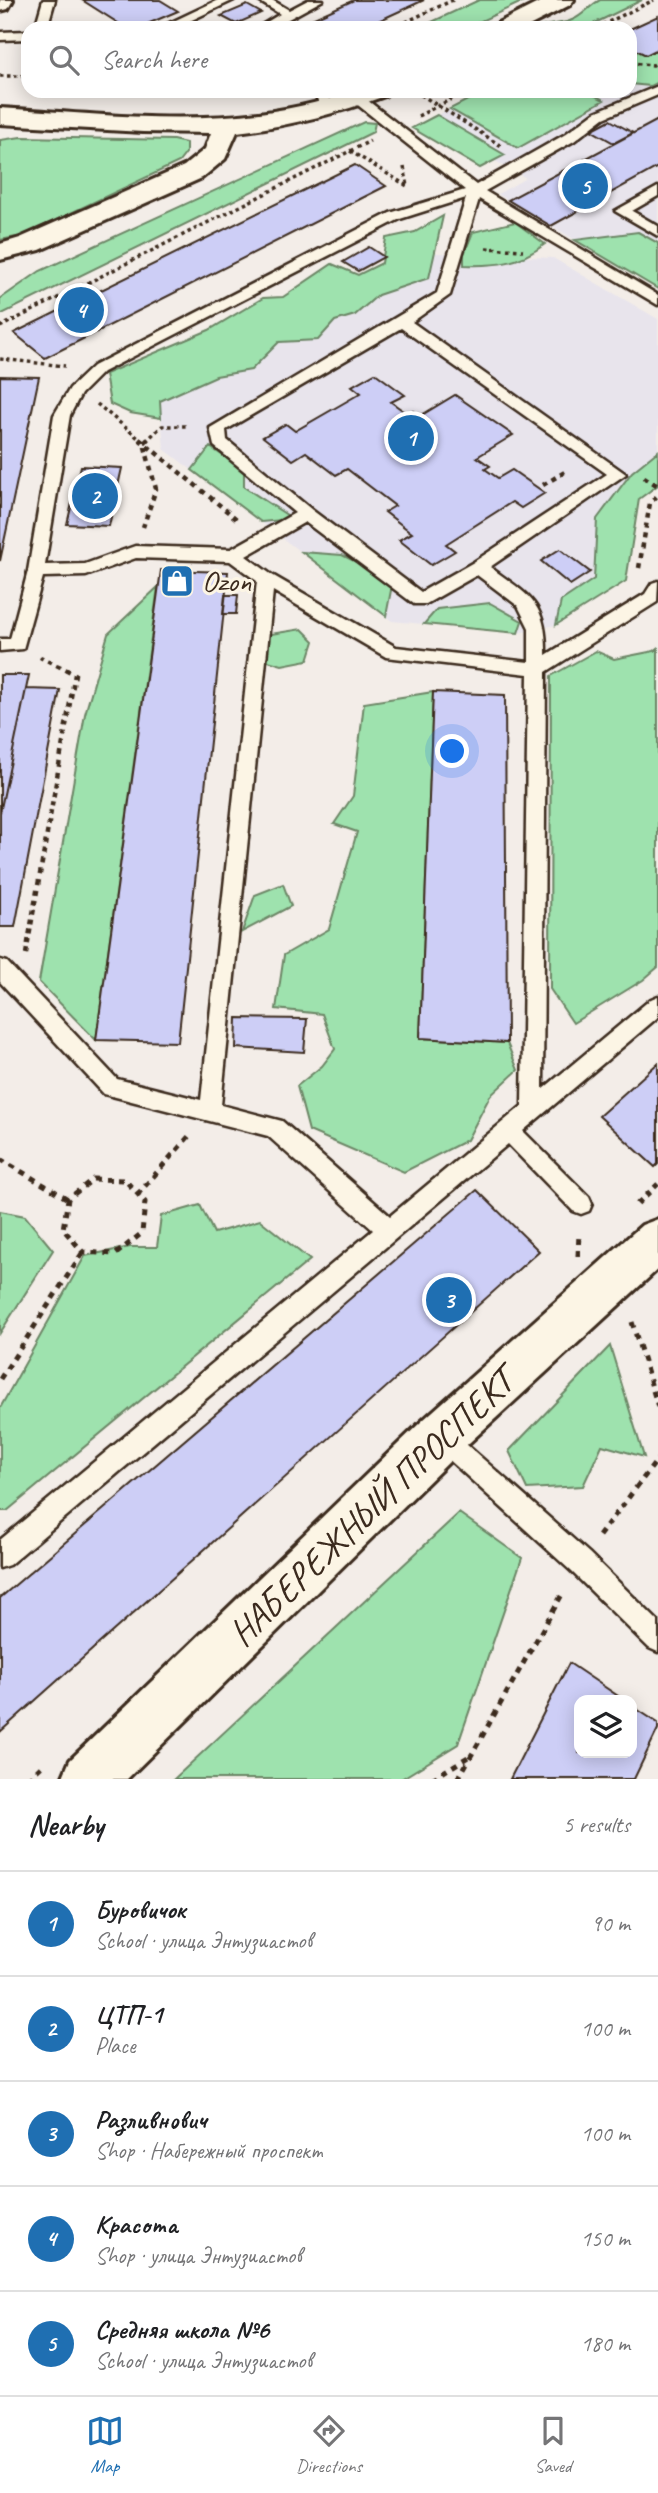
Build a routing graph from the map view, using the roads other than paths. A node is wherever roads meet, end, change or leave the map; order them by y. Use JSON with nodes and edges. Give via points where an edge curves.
{"nodes":[{"id":1,"x":49,"y":0,"type":"edge"},
{"id":2,"x":228,"y":0,"type":"edge"},
{"id":3,"x":263,"y":0,"type":"edge"},
{"id":4,"x":317,"y":0,"type":"edge"},
{"id":5,"x":562,"y":0,"type":"edge"},
{"id":6,"x":288,"y":14,"type":"junction"},
{"id":7,"x":43,"y":21,"type":"edge"},
{"id":8,"x":184,"y":21,"type":"edge"},
{"id":9,"x":276,"y":21,"type":"edge"},
{"id":10,"x":520,"y":21,"type":"edge"},
{"id":11,"x":0,"y":36,"type":"edge"},
{"id":12,"x":21,"y":36,"type":"edge"},
{"id":13,"x":658,"y":90,"type":"edge"},
{"id":14,"x":346,"y":98,"type":"edge"},
{"id":15,"x":369,"y":98,"type":"edge"},
{"id":16,"x":636,"y":98,"type":"edge"},
{"id":17,"x":637,"y":98,"type":"edge"},
{"id":18,"x":324,"y":101,"type":"edge"},
{"id":19,"x":0,"y":116,"type":"edge"},
{"id":20,"x":225,"y":125,"type":"junction"},
{"id":21,"x":475,"y":191,"type":"junction"},
{"id":22,"x":658,"y":191,"type":"edge"},
{"id":23,"x":658,"y":232,"type":"edge"},
{"id":24,"x":0,"y":252,"type":"edge"},
{"id":25,"x":658,"y":300,"type":"edge"},
{"id":26,"x":402,"y":322,"type":"junction"},
{"id":27,"x":306,"y":514,"type":"junction"},
{"id":28,"x":234,"y":555,"type":"junction"},
{"id":29,"x":478,"y":566,"type":"junction"},
{"id":30,"x":36,"y":571,"type":"junction"},
{"id":31,"x":266,"y":579,"type":"junction"},
{"id":32,"x":658,"y":587,"type":"edge"},
{"id":33,"x":0,"y":645,"type":"edge"},
{"id":34,"x":537,"y":669,"type":"junction"},
{"id":35,"x":0,"y":968,"type":"edge"},
{"id":36,"x":658,"y":1005,"type":"edge"},
{"id":37,"x":532,"y":1111,"type":"junction"},
{"id":38,"x":210,"y":1112,"type":"junction"},
{"id":39,"x":508,"y":1130,"type":"junction"},
{"id":40,"x":581,"y":1204,"type":"dead end"},
{"id":41,"x":388,"y":1229,"type":"junction"},
{"id":42,"x":658,"y":1240,"type":"edge"},
{"id":43,"x":440,"y":1437,"type":"junction"},
{"id":44,"x":0,"y":1556,"type":"edge"},
{"id":45,"x":655,"y":1629,"type":"edge"},
{"id":46,"x":89,"y":1779,"type":"edge"}],
"edges":[{"from":1,"to":7,"type":"lane"},
{"from":2,"to":8,"type":"lane"},
{"from":3,"to":6,"type":"lane"},
{"from":4,"to":6,"type":"lane"},
{"from":5,"to":10,"type":"main road"},
{"from":6,"to":9,"type":"lane"},
{"from":11,"to":12,"type":"lane"},
{"from":13,"to":17,"type":"lane"},
{"from":14,"to":18,"type":"main road"},
{"from":15,"to":21,"type":"lane","via":[[394,129]]},
{"from":16,"to":21,"type":"lane"},
{"from":18,"to":20,"type":"main road","via":[[258,124]]},
{"from":19,"to":20,"type":"main road"},
{"from":20,"to":24,"type":"main road","via":[[216,153],[193,172],[30,244]]},
{"from":21,"to":25,"type":"lane"},
{"from":21,"to":26,"type":"lane","via":[[443,295]]},
{"from":21,"to":30,"type":"lane","via":[[395,216],[98,369],[75,391],[62,415]]},
{"from":22,"to":23,"type":"lane","via":[[622,211]]},
{"from":26,"to":27,"type":"lane","via":[[218,428],[219,442]]},
{"from":26,"to":29,"type":"lane","via":[[618,474]]},
{"from":27,"to":28,"type":"lane"},
{"from":27,"to":29,"type":"lane","via":[[421,600]]},
{"from":28,"to":30,"type":"lane","via":[[135,552],[86,570]]},
{"from":28,"to":31,"type":"lane"},
{"from":29,"to":34,"type":"lane","via":[[524,602],[538,628]]},
{"from":30,"to":33,"type":"lane","via":[[17,645]]},
{"from":31,"to":34,"type":"lane","via":[[392,653]]},
{"from":31,"to":38,"type":"lane"},
{"from":32,"to":34,"type":"lane","via":[[651,598]]},
{"from":34,"to":37,"type":"lane"},
{"from":35,"to":38,"type":"lane","via":[[111,1087]]},
{"from":36,"to":37,"type":"lane"},
{"from":37,"to":39,"type":"lane"},
{"from":38,"to":41,"type":"lane","via":[[274,1128]]},
{"from":39,"to":40,"type":"lane"},
{"from":39,"to":41,"type":"lane"},
{"from":41,"to":44,"type":"lane"},
{"from":42,"to":43,"type":"main road","name":"НАБЕРЕЖНЫЙ ПРОСПЕКТ"},
{"from":43,"to":45,"type":"lane"},
{"from":43,"to":46,"type":"main road","name":"НАБЕРЕЖНЫЙ ПРОСПЕКТ"}]}
